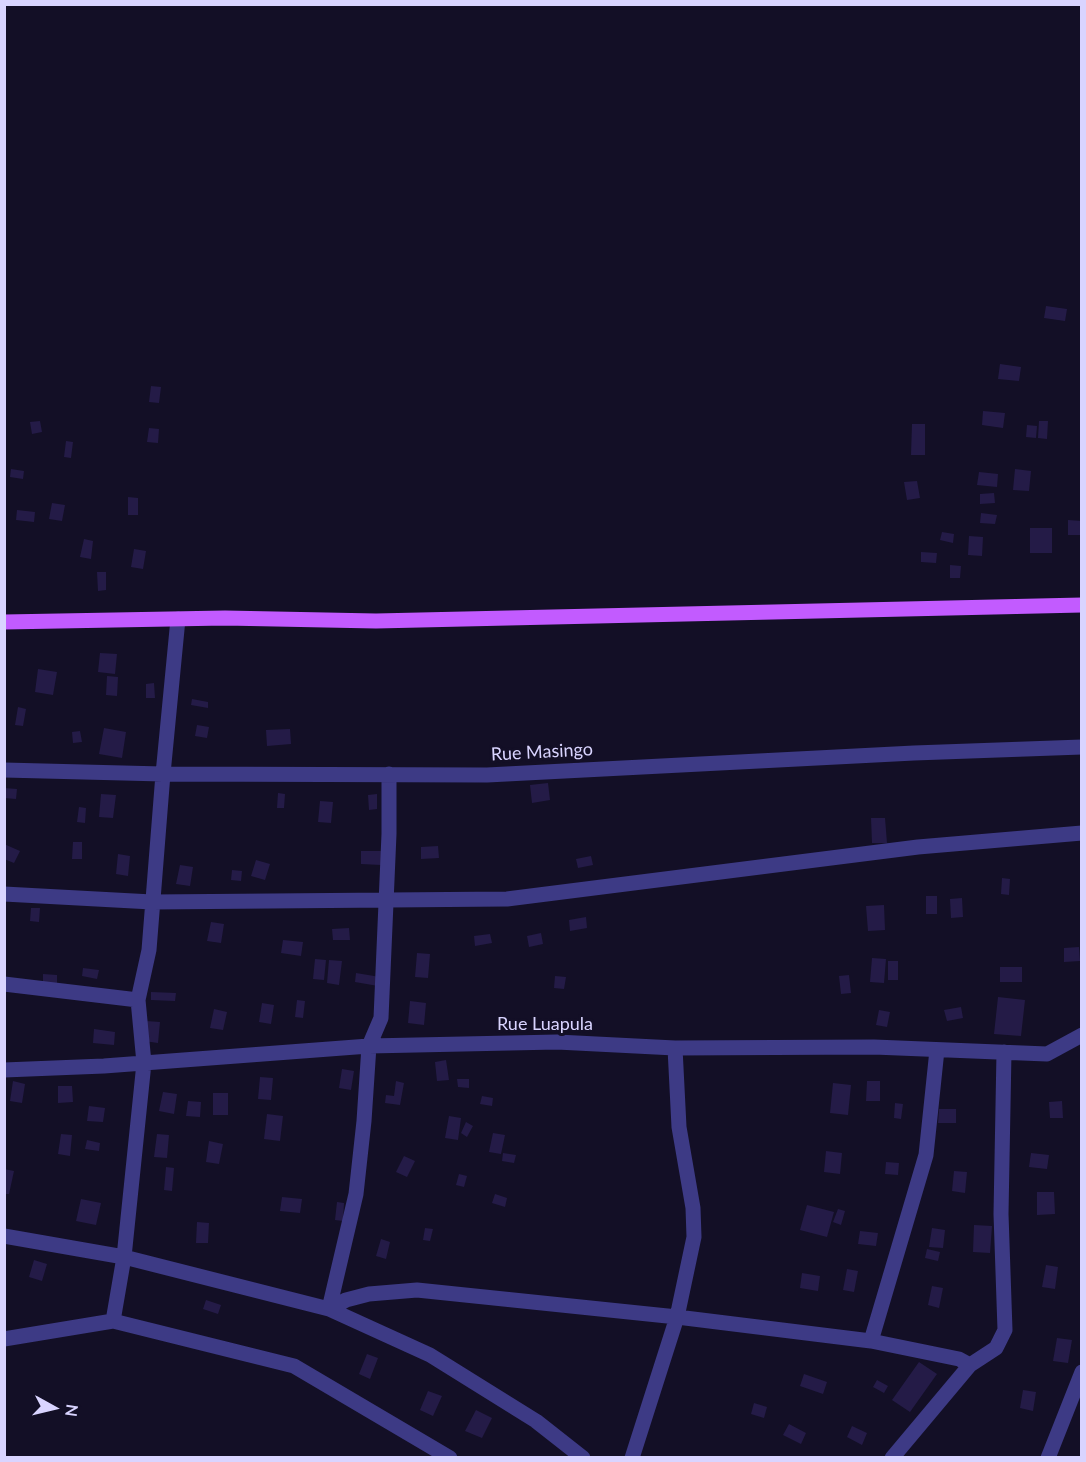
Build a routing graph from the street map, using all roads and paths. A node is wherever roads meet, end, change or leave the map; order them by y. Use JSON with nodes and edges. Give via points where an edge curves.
{"nodes":[{"id":1,"x":1082,"y":605,"type":"edge"},
{"id":2,"x":178,"y":619,"type":"junction"},
{"id":3,"x":4,"y":622,"type":"edge"},
{"id":4,"x":1082,"y":747,"type":"edge"},
{"id":5,"x":4,"y":770,"type":"edge"},
{"id":6,"x":163,"y":774,"type":"junction"},
{"id":7,"x":389,"y":774,"type":"junction"},
{"id":8,"x":1082,"y":833,"type":"edge"},
{"id":9,"x":4,"y":894,"type":"edge"},
{"id":10,"x":386,"y":900,"type":"junction"},
{"id":11,"x":152,"y":902,"type":"junction"},
{"id":12,"x":4,"y":984,"type":"edge"},
{"id":13,"x":138,"y":1000,"type":"junction"},
{"id":14,"x":1082,"y":1035,"type":"edge"},
{"id":15,"x":369,"y":1046,"type":"junction"},
{"id":16,"x":675,"y":1048,"type":"junction"},
{"id":17,"x":938,"y":1050,"type":"junction"},
{"id":18,"x":1004,"y":1052,"type":"junction"},
{"id":19,"x":144,"y":1063,"type":"junction"},
{"id":20,"x":4,"y":1070,"type":"edge"},
{"id":21,"x":4,"y":1236,"type":"edge"},
{"id":22,"x":124,"y":1257,"type":"junction"},
{"id":23,"x":329,"y":1309,"type":"junction"},
{"id":24,"x":677,"y":1317,"type":"junction"},
{"id":25,"x":113,"y":1321,"type":"junction"},
{"id":26,"x":4,"y":1339,"type":"edge"},
{"id":27,"x":871,"y":1341,"type":"junction"},
{"id":28,"x":970,"y":1365,"type":"junction"},
{"id":29,"x":1082,"y":1372,"type":"edge"},
{"id":30,"x":450,"y":1458,"type":"edge"},
{"id":31,"x":583,"y":1458,"type":"edge"},
{"id":32,"x":632,"y":1458,"type":"edge"},
{"id":33,"x":892,"y":1458,"type":"edge"},
{"id":34,"x":1048,"y":1458,"type":"edge"}],
"edges":[{"from":1,"to":2,"type":"main road","via":[[376,621]]},
{"from":2,"to":3,"type":"main road"},
{"from":2,"to":6,"type":"street"},
{"from":4,"to":7,"type":"street","name":"Rue Masingo","via":[[487,775]]},
{"from":5,"to":6,"type":"street","name":"Rue Masingo"},
{"from":6,"to":7,"type":"street","name":"Rue Masingo"},
{"from":6,"to":11,"type":"street"},
{"from":7,"to":10,"type":"street"},
{"from":8,"to":10,"type":"street","via":[[918,847],[507,899]]},
{"from":9,"to":11,"type":"street"},
{"from":10,"to":11,"type":"street"},
{"from":10,"to":15,"type":"street","via":[[381,1018]]},
{"from":11,"to":13,"type":"street"},
{"from":12,"to":13,"type":"street"},
{"from":13,"to":19,"type":"street"},
{"from":14,"to":18,"type":"street","name":"Rue Luapula","via":[[1047,1054]]},
{"from":15,"to":16,"type":"street","name":"Rue Luapula","via":[[557,1042]]},
{"from":15,"to":19,"type":"street","name":"Rue Luapula"},
{"from":15,"to":23,"type":"street","via":[[356,1194]]},
{"from":16,"to":17,"type":"street","name":"Rue Luapula"},
{"from":16,"to":24,"type":"street","via":[[679,1127],[693,1208],[694,1238]]},
{"from":17,"to":18,"type":"street","name":"Rue Luapula"},
{"from":17,"to":27,"type":"street","via":[[926,1155]]},
{"from":18,"to":28,"type":"street","via":[[1000,1214],[1005,1330],[996,1348]]},
{"from":19,"to":20,"type":"street","name":"Rue Luapula"},
{"from":19,"to":22,"type":"street"},
{"from":21,"to":22,"type":"street"},
{"from":22,"to":23,"type":"street"},
{"from":22,"to":25,"type":"street"},
{"from":23,"to":24,"type":"street","via":[[369,1294],[417,1290]]},
{"from":23,"to":31,"type":"street","via":[[430,1355],[536,1421]]},
{"from":24,"to":27,"type":"street"},
{"from":24,"to":32,"type":"street"},
{"from":25,"to":26,"type":"street"},
{"from":25,"to":30,"type":"street","via":[[294,1366]]},
{"from":27,"to":28,"type":"street","via":[[959,1359]]},
{"from":28,"to":33,"type":"street"},
{"from":29,"to":34,"type":"street"}]}
